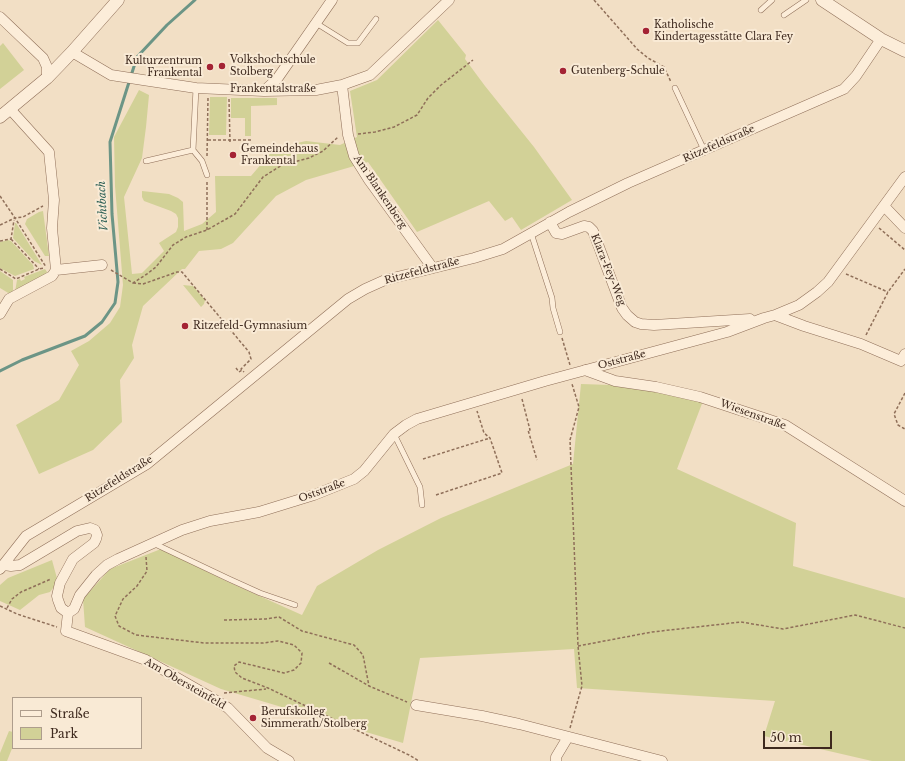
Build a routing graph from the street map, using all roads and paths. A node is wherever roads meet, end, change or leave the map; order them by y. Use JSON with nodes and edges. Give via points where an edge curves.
{"nodes":[{"id":1,"x":118,"y":0,"type":"edge"},
{"id":2,"x":449,"y":0,"type":"edge"},
{"id":3,"x":594,"y":0,"type":"edge"},
{"id":4,"x":772,"y":0,"type":"edge"},
{"id":5,"x":806,"y":0,"type":"edge"},
{"id":6,"x":822,"y":0,"type":"edge"},
{"id":7,"x":328,"y":2,"type":"edge"},
{"id":8,"x":761,"y":10,"type":"dead end"},
{"id":9,"x":784,"y":15,"type":"dead end"},
{"id":10,"x":0,"y":17,"type":"edge"},
{"id":11,"x":376,"y":19,"type":"dead end"},
{"id":12,"x":316,"y":23,"type":"junction"},
{"id":13,"x":881,"y":39,"type":"junction"},
{"id":14,"x":904,"y":49,"type":"edge"},
{"id":15,"x":72,"y":52,"type":"junction"},
{"id":16,"x":473,"y":60,"type":"dead end"},
{"id":17,"x":47,"y":78,"type":"junction"},
{"id":18,"x":342,"y":85,"type":"junction"},
{"id":19,"x":196,"y":88,"type":"junction"},
{"id":20,"x":208,"y":88,"type":"junction"},
{"id":21,"x":675,"y":88,"type":"joint"},
{"id":22,"x":229,"y":89,"type":"junction"},
{"id":23,"x":264,"y":91,"type":"junction"},
{"id":24,"x":10,"y":109,"type":"junction"},
{"id":25,"x":0,"y":117,"type":"edge"},
{"id":26,"x":348,"y":135,"type":"junction"},
{"id":27,"x":208,"y":140,"type":"junction"},
{"id":28,"x":251,"y":140,"type":"dead end"},
{"id":29,"x":230,"y":141,"type":"junction"},
{"id":30,"x":192,"y":150,"type":"junction"},
{"id":31,"x":704,"y":150,"type":"junction"},
{"id":32,"x":146,"y":161,"type":"dead end"},
{"id":33,"x":207,"y":175,"type":"junction"},
{"id":34,"x":905,"y":177,"type":"edge"},
{"id":35,"x":0,"y":196,"type":"edge"},
{"id":36,"x":54,"y":200,"type":"junction"},
{"id":37,"x":884,"y":206,"type":"junction"},
{"id":38,"x":15,"y":218,"type":"junction"},
{"id":39,"x":550,"y":222,"type":"junction"},
{"id":40,"x":872,"y":222,"type":"junction"},
{"id":41,"x":0,"y":225,"type":"edge"},
{"id":42,"x":905,"y":228,"type":"edge"},
{"id":43,"x":207,"y":230,"type":"junction"},
{"id":44,"x":531,"y":233,"type":"junction"},
{"id":45,"x":11,"y":239,"type":"junction"},
{"id":46,"x":0,"y":241,"type":"edge"},
{"id":47,"x":905,"y":250,"type":"edge"},
{"id":48,"x":102,"y":265,"type":"dead end"},
{"id":49,"x":432,"y":267,"type":"junction"},
{"id":50,"x":0,"y":269,"type":"edge"},
{"id":51,"x":39,"y":269,"type":"junction"},
{"id":52,"x":905,"y":269,"type":"edge"},
{"id":53,"x":56,"y":270,"type":"junction"},
{"id":54,"x":837,"y":270,"type":"junction"},
{"id":55,"x":112,"y":271,"type":"dead end"},
{"id":56,"x":133,"y":283,"type":"junction"},
{"id":57,"x":888,"y":292,"type":"junction"},
{"id":58,"x":0,"y":293,"type":"edge"},
{"id":59,"x":9,"y":299,"type":"junction"},
{"id":60,"x":0,"y":314,"type":"edge"},
{"id":61,"x":775,"y":316,"type":"junction"},
{"id":62,"x":764,"y":318,"type":"junction"},
{"id":63,"x":560,"y":332,"type":"joint"},
{"id":64,"x":861,"y":344,"type":"junction"},
{"id":65,"x":903,"y":357,"type":"edge"},
{"id":66,"x":236,"y":368,"type":"dead end"},
{"id":67,"x":585,"y":370,"type":"junction"},
{"id":68,"x":571,"y":374,"type":"junction"},
{"id":69,"x":519,"y":389,"type":"junction"},
{"id":70,"x":905,"y":394,"type":"edge"},
{"id":71,"x":474,"y":403,"type":"junction"},
{"id":72,"x":905,"y":429,"type":"edge"},
{"id":73,"x":394,"y":434,"type":"junction"},
{"id":74,"x":490,"y":438,"type":"junction"},
{"id":75,"x":423,"y":460,"type":"dead end"},
{"id":76,"x":537,"y":460,"type":"dead end"},
{"id":77,"x":436,"y":495,"type":"dead end"},
{"id":78,"x":905,"y":501,"type":"edge"},
{"id":79,"x":422,"y":505,"type":"dead end"},
{"id":80,"x":149,"y":545,"type":"junction"},
{"id":81,"x":2,"y":567,"type":"edge"},
{"id":82,"x":62,"y":576,"type":"junction"},
{"id":83,"x":295,"y":605,"type":"dead end"},
{"id":84,"x":0,"y":606,"type":"edge"},
{"id":85,"x":6,"y":608,"type":"junction"},
{"id":86,"x":68,"y":613,"type":"junction"},
{"id":87,"x":224,"y":620,"type":"dead end"},
{"id":88,"x":905,"y":628,"type":"edge"},
{"id":89,"x":66,"y":631,"type":"junction"},
{"id":90,"x":578,"y":646,"type":"junction"},
{"id":91,"x":329,"y":663,"type":"dead end"},
{"id":92,"x":369,"y":686,"type":"junction"},
{"id":93,"x":268,"y":688,"type":"junction"},
{"id":94,"x":207,"y":695,"type":"junction"},
{"id":95,"x":416,"y":705,"type":"joint"},
{"id":96,"x":568,"y":737,"type":"junction"},
{"id":97,"x":289,"y":761,"type":"edge"},
{"id":98,"x":419,"y":761,"type":"edge"},
{"id":99,"x":556,"y":761,"type":"edge"},
{"id":100,"x":662,"y":761,"type":"edge"}],
"edges":[{"from":1,"to":15,"type":"street"},
{"from":2,"to":18,"type":"street","name":"Frankentalstraße","via":[[370,75]]},
{"from":3,"to":21,"type":"path","via":[[637,49],[664,67]]},
{"from":4,"to":8,"type":"lane"},
{"from":5,"to":9,"type":"lane"},
{"from":6,"to":13,"type":"street"},
{"from":7,"to":12,"type":"street"},
{"from":10,"to":17,"type":"street","via":[[43,58],[47,67]]},
{"from":11,"to":12,"type":"lane","via":[[358,43],[348,43]]},
{"from":12,"to":23,"type":"street","via":[[277,79]]},
{"from":13,"to":14,"type":"street"},
{"from":13,"to":31,"type":"street","name":"Ritzefeldstraße","via":[[844,89]]},
{"from":15,"to":17,"type":"street"},
{"from":15,"to":19,"type":"street","name":"Frankentalstraße","via":[[111,75]]},
{"from":16,"to":26,"type":"path","via":[[436,89],[417,116],[376,132]]},
{"from":17,"to":24,"type":"street"},
{"from":18,"to":23,"type":"street","name":"Frankentalstraße","via":[[316,90]]},
{"from":18,"to":26,"type":"street","name":"Am Blankenberg"},
{"from":19,"to":20,"type":"street","name":"Frankentalstraße"},
{"from":19,"to":30,"type":"lane"},
{"from":20,"to":22,"type":"street","name":"Frankentalstraße"},
{"from":20,"to":27,"type":"path"},
{"from":21,"to":31,"type":"lane"},
{"from":22,"to":23,"type":"street","name":"Frankentalstraße"},
{"from":22,"to":29,"type":"path"},
{"from":24,"to":25,"type":"street"},
{"from":24,"to":36,"type":"street","via":[[49,152]]},
{"from":26,"to":43,"type":"path","via":[[338,137],[323,151],[309,158],[282,165],[263,177],[235,214]]},
{"from":26,"to":49,"type":"street","name":"Am Blankenberg","via":[[354,156],[365,174]]},
{"from":27,"to":29,"type":"path"},
{"from":27,"to":33,"type":"path"},
{"from":28,"to":29,"type":"path"},
{"from":30,"to":32,"type":"lane"},
{"from":30,"to":33,"type":"lane","via":[[202,161]]},
{"from":31,"to":39,"type":"street","name":"Ritzefeldstraße"},
{"from":33,"to":43,"type":"path"},
{"from":34,"to":37,"type":"street","name":"Oststraße"},
{"from":35,"to":38,"type":"path"},
{"from":36,"to":38,"type":"path","via":[[23,217]]},
{"from":36,"to":53,"type":"street","via":[[52,228]]},
{"from":37,"to":40,"type":"street","name":"Oststraße"},
{"from":37,"to":42,"type":"street"},
{"from":38,"to":41,"type":"path"},
{"from":38,"to":45,"type":"path"},
{"from":38,"to":51,"type":"path","via":[[47,268]]},
{"from":39,"to":44,"type":"street","name":"Ritzefeldstraße"},
{"from":39,"to":62,"type":"street","name":"Klara-Fey-Weg","via":[[556,233],[562,234],[584,226],[593,231],[622,308],[635,322],[654,325]]},
{"from":40,"to":47,"type":"path"},
{"from":40,"to":54,"type":"street","name":"Oststraße"},
{"from":43,"to":56,"type":"path","via":[[186,237],[173,245],[156,267]]},
{"from":44,"to":49,"type":"street","name":"Ritzefeldstraße","via":[[503,249]]},
{"from":44,"to":63,"type":"lane"},
{"from":45,"to":46,"type":"path"},
{"from":45,"to":51,"type":"path"},
{"from":48,"to":53,"type":"street"},
{"from":49,"to":81,"type":"street","name":"Ritzefeldstraße","via":[[385,280],[348,299],[147,464],[26,536]]},
{"from":50,"to":51,"type":"path","via":[[16,279]]},
{"from":52,"to":57,"type":"path"},
{"from":53,"to":59,"type":"street","via":[[52,276]]},
{"from":54,"to":57,"type":"path"},
{"from":54,"to":61,"type":"street","name":"Oststraße","via":[[807,301]]},
{"from":55,"to":56,"type":"path"},
{"from":56,"to":66,"type":"path","via":[[143,284],[182,272],[249,352],[251,359],[242,369],[244,371],[239,372]]},
{"from":57,"to":64,"type":"path"},
{"from":58,"to":59,"type":"street"},
{"from":59,"to":60,"type":"street"},
{"from":61,"to":62,"type":"street","name":"Oststraße"},
{"from":61,"to":64,"type":"street","name":"Oststraße"},
{"from":62,"to":67,"type":"street","name":"Oststraße","via":[[727,332]]},
{"from":63,"to":68,"type":"path"},
{"from":64,"to":65,"type":"street","name":"Oststraße"},
{"from":67,"to":68,"type":"street","name":"Oststraße"},
{"from":67,"to":78,"type":"street","name":"Wiesenstraße","via":[[615,380],[700,397],[785,425]]},
{"from":68,"to":69,"type":"street","name":"Oststraße"},
{"from":68,"to":90,"type":"path","via":[[579,407],[570,440]]},
{"from":69,"to":71,"type":"street","name":"Oststraße"},
{"from":69,"to":76,"type":"path"},
{"from":70,"to":72,"type":"path","via":[[894,414],[898,425]]},
{"from":71,"to":73,"type":"street","name":"Oststraße","via":[[417,419]]},
{"from":71,"to":74,"type":"path","via":[[484,433]]},
{"from":73,"to":79,"type":"lane","via":[[420,487]]},
{"from":73,"to":80,"type":"street","name":"Oststraße","via":[[364,471],[354,479],[259,512],[210,521],[182,530]]},
{"from":74,"to":75,"type":"path"},
{"from":74,"to":77,"type":"path","via":[[502,473]]},
{"from":80,"to":83,"type":"lane","via":[[260,593]]},
{"from":80,"to":86,"type":"street","name":"Oststraße","via":[[107,565],[80,595],[74,609]]},
{"from":80,"to":93,"type":"path","via":[[147,572],[123,599],[115,616],[119,626],[136,635],[204,643],[262,644],[278,641],[294,645],[302,653],[302,664],[294,670],[284,673],[239,662],[234,666],[235,672],[242,678]]},
{"from":81,"to":82,"type":"street","via":[[20,565],[77,531],[90,528],[94,530],[97,535],[94,543],[72,559]]},
{"from":82,"to":85,"type":"path","via":[[21,592]]},
{"from":82,"to":86,"type":"street","via":[[57,596],[61,608]]},
{"from":84,"to":85,"type":"path"},
{"from":85,"to":89,"type":"path"},
{"from":86,"to":89,"type":"street"},
{"from":87,"to":92,"type":"path","via":[[266,620],[279,617],[302,630],[354,645],[363,655]]},
{"from":88,"to":90,"type":"path","via":[[855,614],[783,629],[741,622],[652,632]]},
{"from":89,"to":94,"type":"street","name":"Am Obersteinfeld","via":[[146,660]]},
{"from":90,"to":96,"type":"path","via":[[582,686]]},
{"from":91,"to":92,"type":"path"},
{"from":92,"to":95,"type":"path"},
{"from":93,"to":94,"type":"path"},
{"from":93,"to":98,"type":"path"},
{"from":94,"to":97,"type":"street","name":"Am Obersteinfeld","via":[[228,708],[267,748]]},
{"from":95,"to":96,"type":"street","via":[[520,724]]},
{"from":96,"to":99,"type":"street"},
{"from":96,"to":100,"type":"street"}]}
